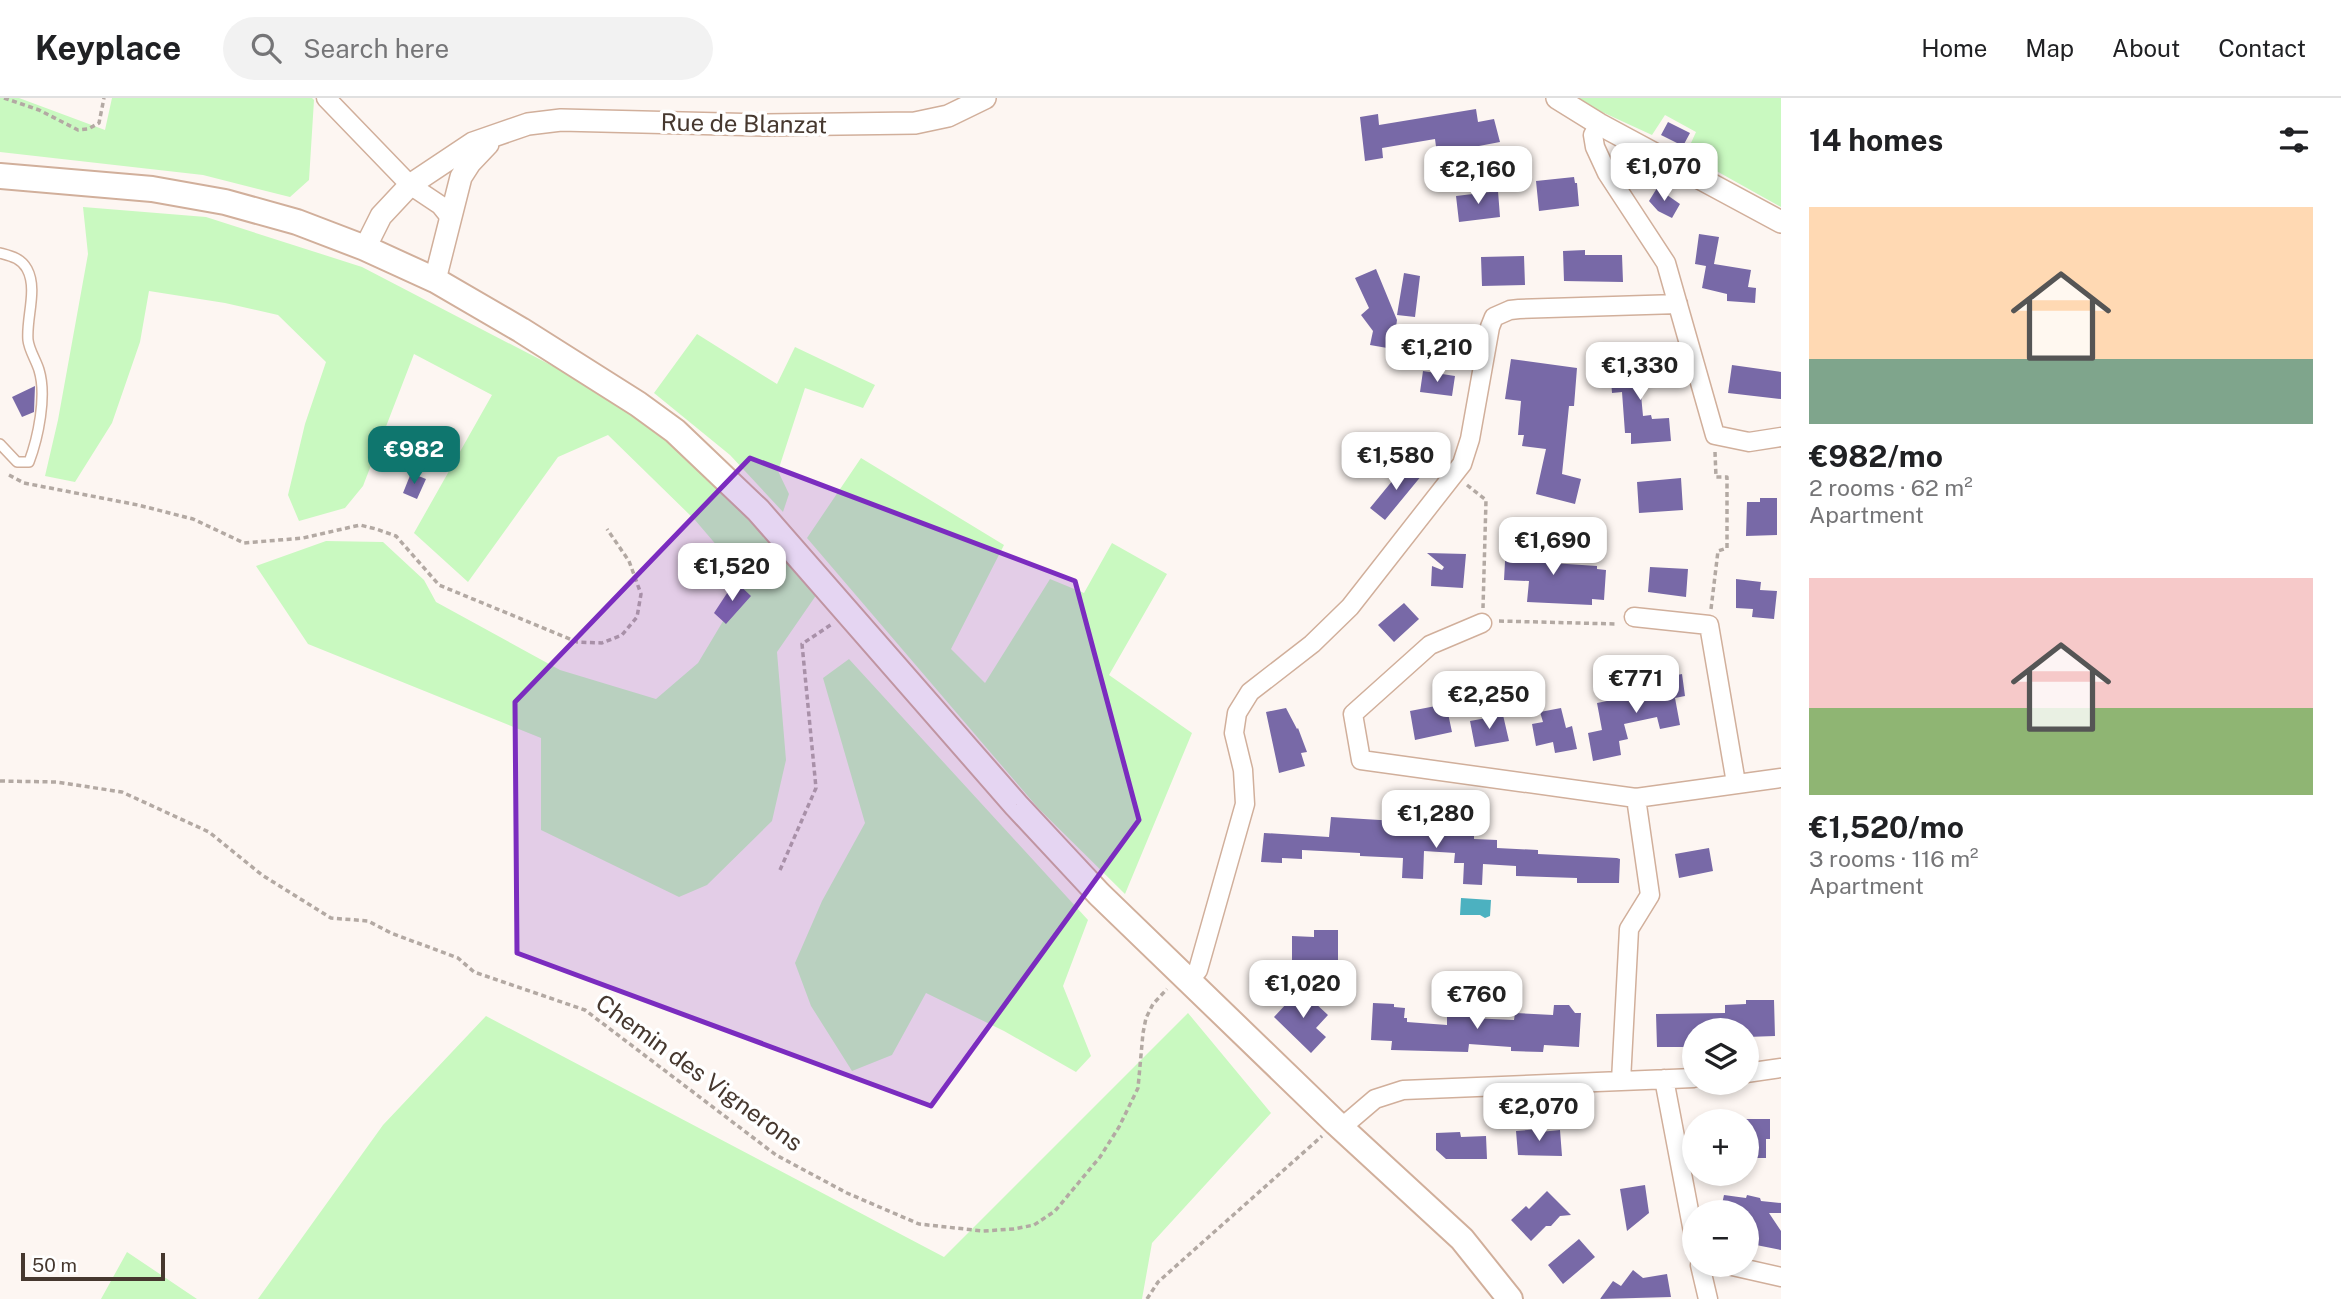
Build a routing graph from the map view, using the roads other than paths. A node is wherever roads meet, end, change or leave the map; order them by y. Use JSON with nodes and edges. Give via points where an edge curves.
{"nodes":[{"id":1,"x":326,"y":98,"type":"edge"},
{"id":2,"x":985,"y":98,"type":"edge"},
{"id":3,"x":1557,"y":98,"type":"edge"},
{"id":4,"x":1599,"y":124,"type":"junction"},
{"id":5,"x":500,"y":133,"type":"junction"},
{"id":6,"x":0,"y":176,"type":"edge"},
{"id":7,"x":410,"y":186,"type":"junction"},
{"id":8,"x":1781,"y":222,"type":"edge"},
{"id":9,"x":450,"y":223,"type":"junction"},
{"id":10,"x":365,"y":248,"type":"junction"},
{"id":11,"x":0,"y":253,"type":"edge"},
{"id":12,"x":436,"y":280,"type":"junction"},
{"id":13,"x":1678,"y":304,"type":"junction"},
{"id":14,"x":1781,"y":437,"type":"edge"},
{"id":15,"x":0,"y":444,"type":"edge"},
{"id":16,"x":1634,"y":617,"type":"road end"},
{"id":17,"x":1482,"y":623,"type":"road end"},
{"id":18,"x":1781,"y":778,"type":"edge"},
{"id":19,"x":1736,"y":783,"type":"junction"},
{"id":20,"x":1636,"y":798,"type":"junction"},
{"id":21,"x":1186,"y":979,"type":"junction"},
{"id":22,"x":1781,"y":1069,"type":"edge"},
{"id":23,"x":1759,"y":1072,"type":"edge"},
{"id":24,"x":1682,"y":1078,"type":"edge"},
{"id":25,"x":1664,"y":1079,"type":"junction"},
{"id":26,"x":1621,"y":1081,"type":"junction"},
{"id":27,"x":1339,"y":1125,"type":"junction"},
{"id":28,"x":1687,"y":1200,"type":"edge"},
{"id":29,"x":1759,"y":1273,"type":"edge"},
{"id":30,"x":1703,"y":1277,"type":"edge"},
{"id":31,"x":1781,"y":1278,"type":"edge"},
{"id":32,"x":1510,"y":1299,"type":"edge"},
{"id":33,"x":1708,"y":1299,"type":"edge"}],
"edges":[{"from":1,"to":7,"type":"street"},
{"from":2,"to":5,"type":"street","name":"Rue de Blanzat","via":[[948,116],[915,123],[561,120]]},
{"from":3,"to":4,"type":"street"},
{"from":4,"to":8,"type":"street"},
{"from":4,"to":13,"type":"street","via":[[1593,135],[1598,155],[1666,264]]},
{"from":5,"to":7,"type":"street","name":"Rue de Blanzat","via":[[473,143]]},
{"from":5,"to":9,"type":"street","name":"Rue de Blanzat","via":[[480,150],[461,177]]},
{"from":6,"to":10,"type":"main road","via":[[152,189],[225,202]]},
{"from":7,"to":9,"type":"street","via":[[440,205]]},
{"from":7,"to":10,"type":"street","name":"Rue de Blanzat","via":[[381,216]]},
{"from":9,"to":12,"type":"street","name":"Rue de Blanzat"},
{"from":10,"to":12,"type":"main road"},
{"from":11,"to":15,"type":"lane","via":[[18,258],[27,269],[31,283],[28,341],[41,386],[40,419],[29,462],[17,462]]},
{"from":12,"to":21,"type":"main road","via":[[638,404],[718,469],[1016,805],[1098,894]]},
{"from":13,"to":14,"type":"street","via":[[1715,435],[1749,442]]},
{"from":13,"to":21,"type":"street","via":[[1519,309],[1494,317],[1467,452],[1455,475],[1350,607],[1250,692],[1237,713],[1234,733],[1245,804],[1198,970]]},
{"from":16,"to":19,"type":"street","via":[[1709,625]]},
{"from":17,"to":20,"type":"street","via":[[1430,645],[1353,714],[1361,760]]},
{"from":18,"to":19,"type":"street"},
{"from":19,"to":20,"type":"street"},
{"from":20,"to":26,"type":"street","via":[[1650,895],[1629,929]]},
{"from":21,"to":27,"type":"main road"},
{"from":22,"to":23,"type":"street"},
{"from":24,"to":25,"type":"street"},
{"from":25,"to":26,"type":"street"},
{"from":25,"to":28,"type":"street"},
{"from":26,"to":27,"type":"street","via":[[1402,1090],[1375,1099]]},
{"from":27,"to":32,"type":"main road","via":[[1462,1239]]},
{"from":29,"to":31,"type":"street"},
{"from":30,"to":33,"type":"street"}]}
